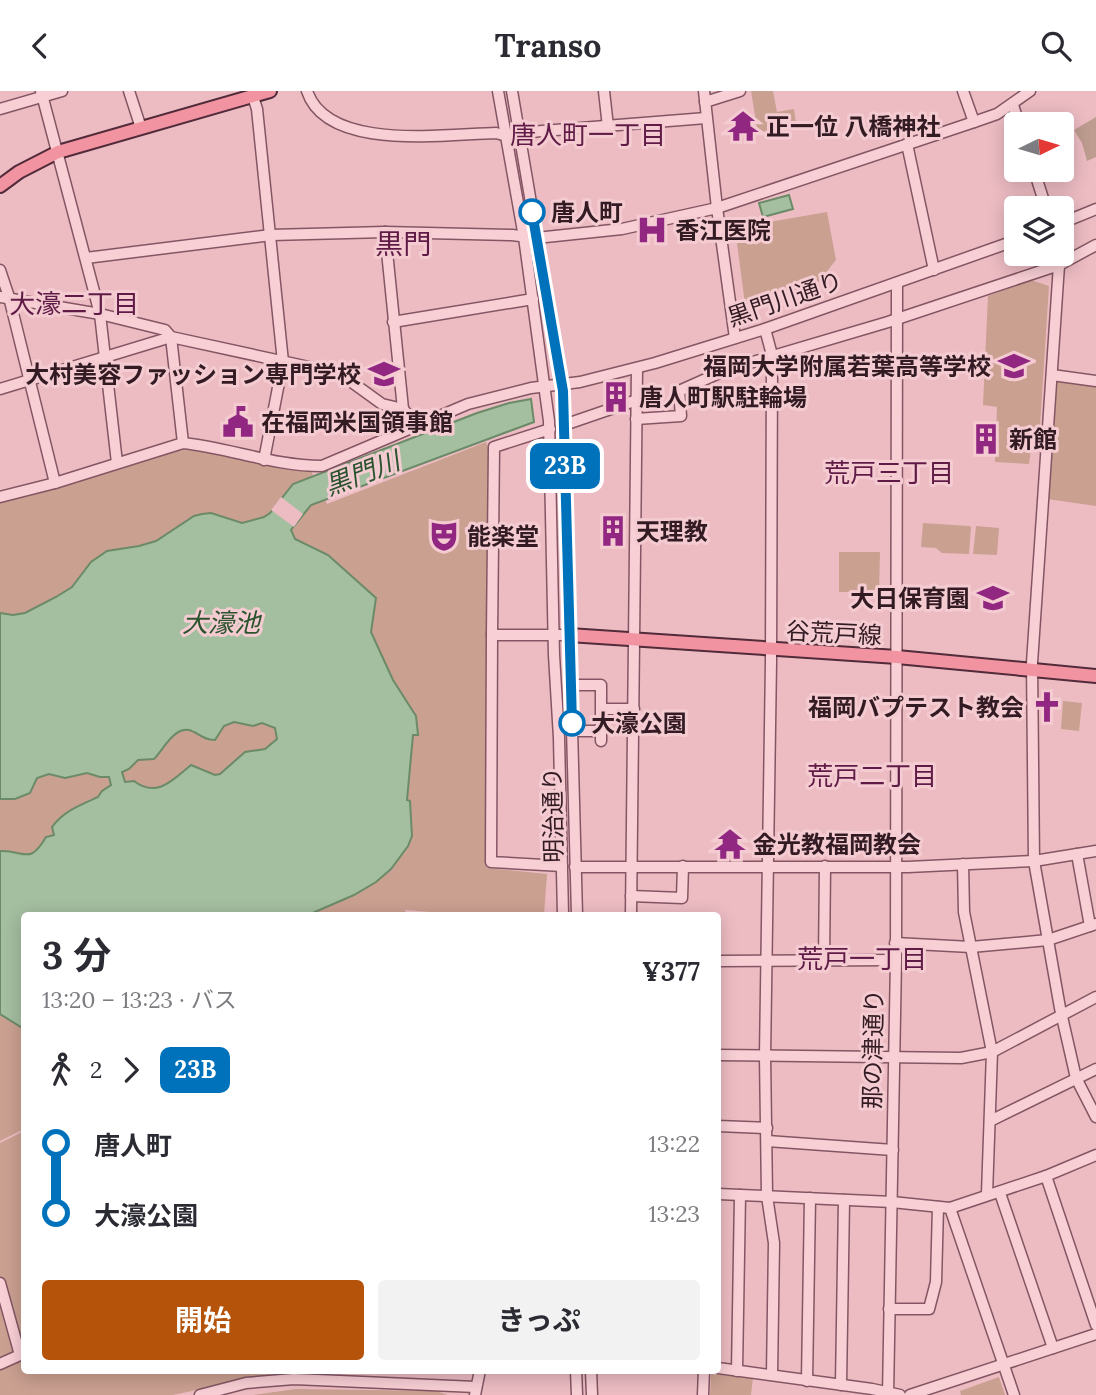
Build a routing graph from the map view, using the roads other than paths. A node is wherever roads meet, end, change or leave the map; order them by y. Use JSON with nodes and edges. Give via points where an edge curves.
{"nodes":[{"id":1,"x":62,"y":91,"type":"edge"},
{"id":2,"x":129,"y":91,"type":"edge"},
{"id":3,"x":270,"y":91,"type":"edge"},
{"id":4,"x":307,"y":91,"type":"edge"},
{"id":5,"x":498,"y":91,"type":"edge"},
{"id":6,"x":512,"y":91,"type":"edge"},
{"id":7,"x":604,"y":91,"type":"edge"},
{"id":8,"x":740,"y":91,"type":"edge"},
{"id":9,"x":963,"y":91,"type":"edge"},
{"id":10,"x":1030,"y":91,"type":"edge"},
{"id":11,"x":42,"y":94,"type":"edge"},
{"id":12,"x":253,"y":97,"type":"junction"},
{"id":13,"x":705,"y":97,"type":"edge"},
{"id":14,"x":1013,"y":104,"type":"junction"},
{"id":15,"x":0,"y":109,"type":"edge"},
{"id":16,"x":1015,"y":112,"type":"edge"},
{"id":17,"x":706,"y":117,"type":"junction"},
{"id":18,"x":974,"y":122,"type":"junction"},
{"id":19,"x":608,"y":127,"type":"junction"},
{"id":20,"x":141,"y":128,"type":"junction"},
{"id":21,"x":520,"y":134,"type":"junction"},
{"id":22,"x":508,"y":136,"type":"junction"},
{"id":23,"x":907,"y":144,"type":"junction"},
{"id":24,"x":58,"y":152,"type":"junction"},
{"id":25,"x":0,"y":186,"type":"edge"},
{"id":26,"x":717,"y":208,"type":"junction"},
{"id":27,"x":1096,"y":209,"type":"edge"},
{"id":28,"x":1074,"y":218,"type":"edge"},
{"id":29,"x":384,"y":232,"type":"junction"},
{"id":30,"x":271,"y":235,"type":"junction"},
{"id":31,"x":524,"y":237,"type":"junction"},
{"id":32,"x":537,"y":238,"type":"junction"},
{"id":33,"x":1004,"y":245,"type":"edge"},
{"id":34,"x":1096,"y":245,"type":"edge"},
{"id":35,"x":1074,"y":257,"type":"edge"},
{"id":36,"x":86,"y":258,"type":"junction"},
{"id":37,"x":1056,"y":266,"type":"edge"},
{"id":38,"x":1059,"y":266,"type":"edge"},
{"id":39,"x":0,"y":270,"type":"edge"},
{"id":40,"x":934,"y":270,"type":"junction"},
{"id":41,"x":897,"y":283,"type":"junction"},
{"id":42,"x":5,"y":297,"type":"edge"},
{"id":43,"x":533,"y":299,"type":"junction"},
{"id":44,"x":100,"y":314,"type":"junction"},
{"id":45,"x":898,"y":317,"type":"junction"},
{"id":46,"x":393,"y":322,"type":"junction"},
{"id":47,"x":765,"y":329,"type":"junction"},
{"id":48,"x":171,"y":337,"type":"junction"},
{"id":49,"x":735,"y":338,"type":"junction"},
{"id":50,"x":772,"y":355,"type":"junction"},
{"id":51,"x":105,"y":357,"type":"junction"},
{"id":52,"x":283,"y":362,"type":"junction"},
{"id":53,"x":637,"y":368,"type":"junction"},
{"id":54,"x":1052,"y":375,"type":"junction"},
{"id":55,"x":30,"y":380,"type":"junction"},
{"id":56,"x":1096,"y":380,"type":"edge"},
{"id":57,"x":562,"y":388,"type":"junction"},
{"id":58,"x":0,"y":389,"type":"edge"},
{"id":59,"x":546,"y":390,"type":"junction"},
{"id":60,"x":637,"y":400,"type":"junction"},
{"id":61,"x":403,"y":409,"type":"junction"},
{"id":62,"x":636,"y":419,"type":"junction"},
{"id":63,"x":564,"y":422,"type":"junction"},
{"id":64,"x":550,"y":425,"type":"junction"},
{"id":65,"x":417,"y":426,"type":"junction"},
{"id":66,"x":183,"y":443,"type":"junction"},
{"id":67,"x":264,"y":460,"type":"junction"},
{"id":68,"x":117,"y":463,"type":"junction"},
{"id":69,"x":55,"y":483,"type":"junction"},
{"id":70,"x":0,"y":497,"type":"edge"},
{"id":71,"x":492,"y":635,"type":"junction"},
{"id":72,"x":554,"y":635,"type":"junction"},
{"id":73,"x":569,"y":635,"type":"junction"},
{"id":74,"x":635,"y":638,"type":"junction"},
{"id":75,"x":771,"y":650,"type":"junction"},
{"id":76,"x":897,"y":657,"type":"junction"},
{"id":77,"x":1032,"y":669,"type":"junction"},
{"id":78,"x":1096,"y":676,"type":"edge"},
{"id":79,"x":571,"y":685,"type":"junction"},
{"id":80,"x":602,"y":709,"type":"junction"},
{"id":81,"x":634,"y":709,"type":"junction"},
{"id":82,"x":573,"y":731,"type":"junction"},
{"id":83,"x":1096,"y":851,"type":"edge"},
{"id":84,"x":1077,"y":854,"type":"junction"},
{"id":85,"x":1034,"y":861,"type":"junction"},
{"id":86,"x":963,"y":864,"type":"junction"},
{"id":87,"x":562,"y":866,"type":"junction"},
{"id":88,"x":683,"y":866,"type":"junction"},
{"id":89,"x":768,"y":866,"type":"junction"},
{"id":90,"x":825,"y":866,"type":"junction"},
{"id":91,"x":576,"y":867,"type":"junction"},
{"id":92,"x":896,"y":867,"type":"junction"},
{"id":93,"x":631,"y":869,"type":"junction"},
{"id":94,"x":631,"y":896,"type":"junction"},
{"id":95,"x":563,"y":912,"type":"edge"},
{"id":96,"x":577,"y":912,"type":"edge"},
{"id":97,"x":631,"y":912,"type":"edge"},
{"id":98,"x":1093,"y":925,"type":"edge"},
{"id":99,"x":1048,"y":940,"type":"junction"},
{"id":100,"x":895,"y":943,"type":"junction"},
{"id":101,"x":971,"y":947,"type":"junction"},
{"id":102,"x":896,"y":960,"type":"junction"},
{"id":103,"x":721,"y":961,"type":"edge"},
{"id":104,"x":766,"y":961,"type":"junction"},
{"id":105,"x":824,"y":961,"type":"junction"},
{"id":106,"x":1096,"y":997,"type":"edge"},
{"id":107,"x":1062,"y":1015,"type":"junction"},
{"id":108,"x":992,"y":1052,"type":"junction"},
{"id":109,"x":721,"y":1055,"type":"edge"},
{"id":110,"x":765,"y":1056,"type":"junction"},
{"id":111,"x":894,"y":1057,"type":"junction"},
{"id":112,"x":1096,"y":1069,"type":"edge"},
{"id":113,"x":1076,"y":1078,"type":"junction"},
{"id":114,"x":1096,"y":1117,"type":"edge"},
{"id":115,"x":990,"y":1121,"type":"junction"},
{"id":116,"x":721,"y":1126,"type":"edge"},
{"id":117,"x":767,"y":1128,"type":"junction"},
{"id":118,"x":767,"y":1140,"type":"junction"},
{"id":119,"x":893,"y":1150,"type":"junction"},
{"id":120,"x":1096,"y":1155,"type":"edge"},
{"id":121,"x":1046,"y":1176,"type":"junction"},
{"id":122,"x":721,"y":1194,"type":"edge"},
{"id":123,"x":988,"y":1194,"type":"junction"},
{"id":124,"x":740,"y":1195,"type":"junction"},
{"id":125,"x":767,"y":1196,"type":"junction"},
{"id":126,"x":1001,"y":1196,"type":"dead end"},
{"id":127,"x":810,"y":1198,"type":"junction"},
{"id":128,"x":844,"y":1200,"type":"junction"},
{"id":129,"x":892,"y":1202,"type":"junction"},
{"id":130,"x":938,"y":1207,"type":"junction"},
{"id":131,"x":950,"y":1208,"type":"junction"},
{"id":132,"x":0,"y":1283,"type":"edge"},
{"id":133,"x":889,"y":1310,"type":"junction"},
{"id":134,"x":1096,"y":1325,"type":"edge"},
{"id":135,"x":1096,"y":1335,"type":"edge"},
{"id":136,"x":1053,"y":1349,"type":"junction"},
{"id":137,"x":0,"y":1364,"type":"edge"},
{"id":138,"x":1003,"y":1365,"type":"junction"},
{"id":139,"x":721,"y":1368,"type":"edge"},
{"id":140,"x":737,"y":1371,"type":"junction"},
{"id":141,"x":576,"y":1374,"type":"edge"},
{"id":142,"x":591,"y":1374,"type":"edge"},
{"id":143,"x":704,"y":1374,"type":"edge"},
{"id":144,"x":345,"y":1375,"type":"edge"},
{"id":145,"x":772,"y":1375,"type":"junction"},
{"id":146,"x":807,"y":1381,"type":"junction"},
{"id":147,"x":841,"y":1385,"type":"junction"},
{"id":148,"x":475,"y":1391,"type":"edge"},
{"id":149,"x":888,"y":1393,"type":"edge"},
{"id":150,"x":200,"y":1395,"type":"edge"},
{"id":151,"x":577,"y":1395,"type":"edge"},
{"id":152,"x":592,"y":1395,"type":"edge"},
{"id":153,"x":703,"y":1395,"type":"edge"},
{"id":154,"x":900,"y":1395,"type":"edge"},
{"id":155,"x":910,"y":1395,"type":"edge"},
{"id":156,"x":1014,"y":1395,"type":"edge"}],
"edges":[{"from":1,"to":11,"type":"street"},
{"from":2,"to":20,"type":"street"},
{"from":3,"to":12,"type":"main road"},
{"from":4,"to":22,"type":"street","via":[[313,104],[347,129],[399,135]]},
{"from":5,"to":22,"type":"street"},
{"from":6,"to":21,"type":"street"},
{"from":7,"to":19,"type":"street"},
{"from":8,"to":13,"type":"street"},
{"from":9,"to":18,"type":"street"},
{"from":10,"to":14,"type":"street"},
{"from":11,"to":15,"type":"street"},
{"from":11,"to":24,"type":"street"},
{"from":12,"to":20,"type":"main road"},
{"from":12,"to":30,"type":"street"},
{"from":13,"to":17,"type":"street"},
{"from":14,"to":16,"type":"street"},
{"from":14,"to":18,"type":"street"},
{"from":17,"to":19,"type":"street"},
{"from":17,"to":26,"type":"street"},
{"from":18,"to":23,"type":"street"},
{"from":19,"to":21,"type":"street"},
{"from":20,"to":24,"type":"main road"},
{"from":21,"to":22,"type":"street"},
{"from":21,"to":32,"type":"street"},
{"from":22,"to":31,"type":"street"},
{"from":23,"to":26,"type":"street"},
{"from":23,"to":40,"type":"street"},
{"from":24,"to":25,"type":"main road"},
{"from":24,"to":36,"type":"street"},
{"from":26,"to":32,"type":"street","via":[[622,229]]},
{"from":26,"to":49,"type":"street"},
{"from":27,"to":28,"type":"street"},
{"from":29,"to":30,"type":"street"},
{"from":29,"to":31,"type":"street"},
{"from":29,"to":46,"type":"street"},
{"from":30,"to":36,"type":"street"},
{"from":30,"to":52,"type":"street"},
{"from":31,"to":32,"type":"street"},
{"from":31,"to":43,"type":"street"},
{"from":32,"to":57,"type":"street"},
{"from":33,"to":40,"type":"street","name":"黒門川通り"},
{"from":34,"to":35,"type":"street"},
{"from":36,"to":44,"type":"street"},
{"from":37,"to":45,"type":"street"},
{"from":38,"to":54,"type":"street"},
{"from":39,"to":42,"type":"street"},
{"from":40,"to":41,"type":"street","name":"黒門川通り"},
{"from":41,"to":45,"type":"street","name":"那の津通り"},
{"from":41,"to":47,"type":"street","name":"黒門川通り"},
{"from":42,"to":44,"type":"street"},
{"from":42,"to":55,"type":"street"},
{"from":43,"to":46,"type":"street"},
{"from":43,"to":59,"type":"street"},
{"from":44,"to":48,"type":"street","via":[[165,330]]},
{"from":44,"to":51,"type":"street"},
{"from":45,"to":50,"type":"street"},
{"from":45,"to":76,"type":"street","name":"那の津通り"},
{"from":46,"to":61,"type":"street"},
{"from":47,"to":49,"type":"street","name":"黒門川通り"},
{"from":47,"to":50,"type":"street"},
{"from":48,"to":51,"type":"street"},
{"from":48,"to":52,"type":"street"},
{"from":48,"to":66,"type":"street"},
{"from":49,"to":53,"type":"street","name":"黒門川通り"},
{"from":50,"to":62,"type":"street","via":[[679,391],[681,416]]},
{"from":50,"to":75,"type":"street"},
{"from":51,"to":55,"type":"street"},
{"from":51,"to":68,"type":"street"},
{"from":52,"to":61,"type":"street","via":[[332,372],[382,404]]},
{"from":52,"to":67,"type":"street"},
{"from":53,"to":57,"type":"street","name":"黒門川通り"},
{"from":53,"to":60,"type":"street"},
{"from":54,"to":56,"type":"street"},
{"from":54,"to":77,"type":"street"},
{"from":55,"to":58,"type":"street"},
{"from":55,"to":69,"type":"street"},
{"from":57,"to":59,"type":"street","name":"黒門川通り"},
{"from":57,"to":63,"type":"street","name":"明治通り"},
{"from":59,"to":64,"type":"street","name":"明治通り"},
{"from":59,"to":65,"type":"street","name":"黒門川通り","via":[[501,394]]},
{"from":60,"to":62,"type":"street"},
{"from":60,"to":63,"type":"street"},
{"from":61,"to":65,"type":"street"},
{"from":62,"to":74,"type":"street"},
{"from":63,"to":73,"type":"street","name":"明治通り"},
{"from":64,"to":71,"type":"street","via":[[494,447]]},
{"from":64,"to":72,"type":"street","name":"明治通り"},
{"from":65,"to":67,"type":"street","name":"黒門川通り","via":[[323,465]]},
{"from":66,"to":67,"type":"street","name":"黒門川通り"},
{"from":66,"to":68,"type":"street"},
{"from":68,"to":69,"type":"street"},
{"from":69,"to":70,"type":"street"},
{"from":71,"to":72,"type":"street"},
{"from":71,"to":87,"type":"street","via":[[491,862]]},
{"from":72,"to":73,"type":"street"},
{"from":72,"to":87,"type":"street","name":"明治通り"},
{"from":73,"to":74,"type":"main road","name":"谷荒戸線"},
{"from":73,"to":79,"type":"street","name":"明治通り"},
{"from":74,"to":75,"type":"main road","name":"谷荒戸線"},
{"from":74,"to":81,"type":"street"},
{"from":75,"to":76,"type":"main road","name":"谷荒戸線"},
{"from":75,"to":89,"type":"street"},
{"from":76,"to":77,"type":"main road","name":"谷荒戸線"},
{"from":76,"to":92,"type":"street","name":"那の津通り"},
{"from":77,"to":78,"type":"main road","name":"谷荒戸線"},
{"from":77,"to":85,"type":"street"},
{"from":79,"to":80,"type":"street","via":[[601,685]]},
{"from":79,"to":82,"type":"street","name":"明治通り"},
{"from":80,"to":81,"type":"street"},
{"from":80,"to":82,"type":"street","via":[[601,736]]},
{"from":81,"to":93,"type":"street"},
{"from":82,"to":91,"type":"street","name":"明治通り"},
{"from":83,"to":84,"type":"street"},
{"from":84,"to":85,"type":"street"},
{"from":84,"to":98,"type":"street"},
{"from":85,"to":86,"type":"street"},
{"from":85,"to":99,"type":"street"},
{"from":86,"to":92,"type":"street"},
{"from":86,"to":101,"type":"street","via":[[964,912]]},
{"from":87,"to":95,"type":"street","name":"明治通り"},
{"from":88,"to":89,"type":"street"},
{"from":88,"to":93,"type":"street"},
{"from":88,"to":94,"type":"street","via":[[682,898]]},
{"from":89,"to":90,"type":"street"},
{"from":89,"to":104,"type":"street"},
{"from":90,"to":92,"type":"street"},
{"from":90,"to":105,"type":"street"},
{"from":91,"to":93,"type":"street"},
{"from":91,"to":96,"type":"street","name":"明治通り"},
{"from":92,"to":100,"type":"street","name":"那の津通り"},
{"from":93,"to":94,"type":"street"},
{"from":94,"to":97,"type":"street"},
{"from":98,"to":99,"type":"street"},
{"from":99,"to":101,"type":"street"},
{"from":99,"to":107,"type":"street"},
{"from":100,"to":101,"type":"street"},
{"from":100,"to":102,"type":"street","name":"那の津通り"},
{"from":101,"to":108,"type":"street"},
{"from":102,"to":105,"type":"street"},
{"from":102,"to":111,"type":"street","name":"那の津通り"},
{"from":103,"to":104,"type":"street"},
{"from":104,"to":105,"type":"street"},
{"from":104,"to":110,"type":"street"},
{"from":106,"to":107,"type":"street"},
{"from":107,"to":108,"type":"street"},
{"from":107,"to":113,"type":"street"},
{"from":108,"to":111,"type":"street","via":[[961,1058]]},
{"from":108,"to":115,"type":"street"},
{"from":109,"to":110,"type":"street"},
{"from":110,"to":111,"type":"street"},
{"from":110,"to":117,"type":"street"},
{"from":111,"to":119,"type":"street","name":"那の津通り"},
{"from":112,"to":113,"type":"street"},
{"from":113,"to":114,"type":"street"},
{"from":113,"to":115,"type":"street"},
{"from":115,"to":123,"type":"street"},
{"from":116,"to":117,"type":"street"},
{"from":117,"to":118,"type":"street"},
{"from":118,"to":119,"type":"street"},
{"from":118,"to":125,"type":"street"},
{"from":119,"to":129,"type":"street","name":"那の津通り"},
{"from":120,"to":121,"type":"street"},
{"from":121,"to":123,"type":"street"},
{"from":121,"to":134,"type":"street"},
{"from":122,"to":124,"type":"street"},
{"from":123,"to":131,"type":"street"},
{"from":124,"to":125,"type":"street"},
{"from":124,"to":140,"type":"street"},
{"from":125,"to":127,"type":"street"},
{"from":125,"to":145,"type":"street","via":[[774,1243]]},
{"from":126,"to":136,"type":"street"},
{"from":127,"to":128,"type":"street"},
{"from":127,"to":146,"type":"street"},
{"from":128,"to":129,"type":"street"},
{"from":128,"to":147,"type":"street"},
{"from":129,"to":130,"type":"street"},
{"from":129,"to":133,"type":"street","name":"那の津通り"},
{"from":130,"to":131,"type":"street"},
{"from":130,"to":133,"type":"street","via":[[936,1282],[929,1309]]},
{"from":131,"to":138,"type":"street"},
{"from":132,"to":137,"type":"street","via":[[20,1355]]},
{"from":133,"to":149,"type":"street","name":"那の津通り"},
{"from":135,"to":136,"type":"street"},
{"from":136,"to":138,"type":"street"},
{"from":138,"to":155,"type":"street"},
{"from":138,"to":156,"type":"street"},
{"from":139,"to":140,"type":"street"},
{"from":140,"to":145,"type":"street"},
{"from":141,"to":151,"type":"street"},
{"from":142,"to":152,"type":"street"},
{"from":143,"to":153,"type":"street"},
{"from":144,"to":148,"type":"street"},
{"from":144,"to":150,"type":"street","via":[[258,1382]]},
{"from":145,"to":146,"type":"street"},
{"from":146,"to":147,"type":"street"},
{"from":147,"to":149,"type":"street"},
{"from":149,"to":154,"type":"street"}]}
